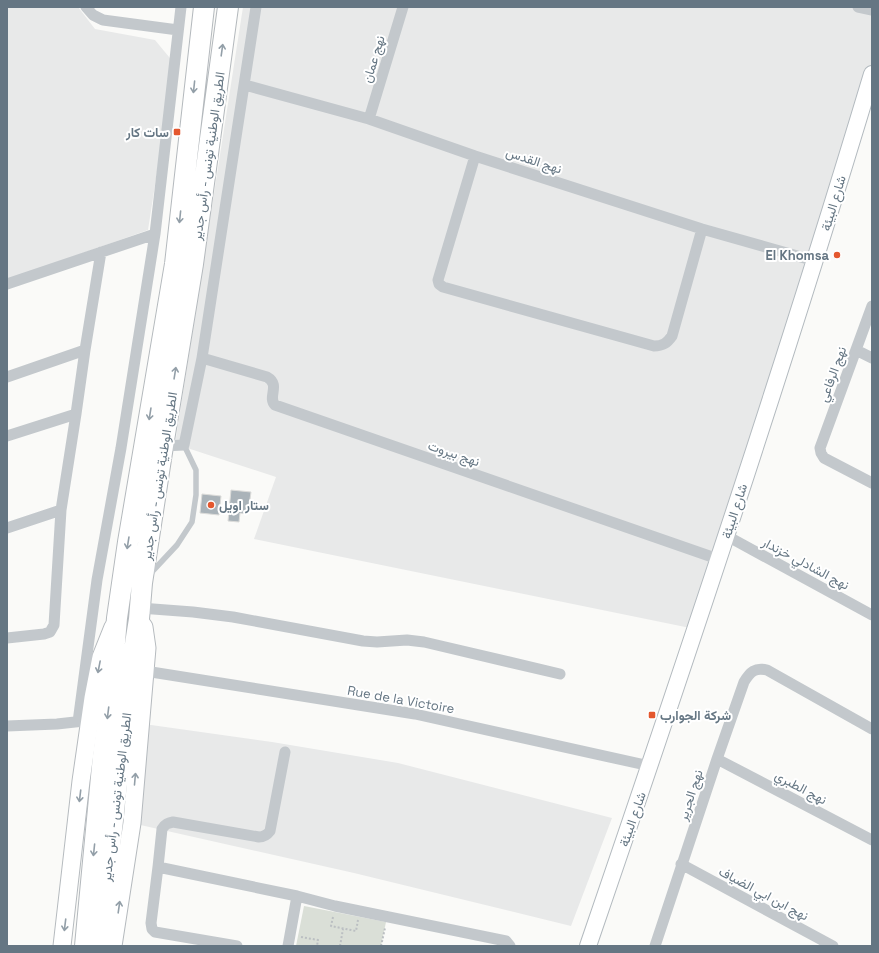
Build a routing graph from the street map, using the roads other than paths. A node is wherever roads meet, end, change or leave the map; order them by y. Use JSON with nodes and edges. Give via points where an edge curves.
{"nodes":[{"id":1,"x":181,"y":7,"type":"edge"},
{"id":2,"x":204,"y":7,"type":"edge"},
{"id":3,"x":228,"y":7,"type":"edge"},
{"id":4,"x":256,"y":7,"type":"edge"},
{"id":5,"x":404,"y":7,"type":"edge"},
{"id":6,"x":858,"y":7,"type":"edge"},
{"id":7,"x":88,"y":8,"type":"edge"},
{"id":8,"x":872,"y":10,"type":"edge"},
{"id":9,"x":178,"y":30,"type":"junction"},
{"id":10,"x":872,"y":74,"type":"edge"},
{"id":11,"x":245,"y":85,"type":"junction"},
{"id":12,"x":866,"y":116,"type":"edge"},
{"id":13,"x":369,"y":119,"type":"junction"},
{"id":14,"x":475,"y":156,"type":"junction"},
{"id":15,"x":702,"y":229,"type":"junction"},
{"id":16,"x":155,"y":234,"type":"junction"},
{"id":17,"x":101,"y":252,"type":"junction"},
{"id":18,"x":815,"y":261,"type":"junction"},
{"id":19,"x":7,"y":284,"type":"edge"},
{"id":20,"x":872,"y":306,"type":"edge"},
{"id":21,"x":85,"y":350,"type":"junction"},
{"id":22,"x":856,"y":350,"type":"junction"},
{"id":23,"x":202,"y":358,"type":"junction"},
{"id":24,"x":872,"y":358,"type":"edge"},
{"id":25,"x":7,"y":376,"type":"edge"},
{"id":26,"x":76,"y":414,"type":"junction"},
{"id":27,"x":7,"y":436,"type":"edge"},
{"id":28,"x":184,"y":444,"type":"junction"},
{"id":29,"x":163,"y":446,"type":"junction"},
{"id":30,"x":872,"y":483,"type":"edge"},
{"id":31,"x":61,"y":510,"type":"junction"},
{"id":32,"x":7,"y":528,"type":"edge"},
{"id":33,"x":727,"y":536,"type":"junction"},
{"id":34,"x":718,"y":559,"type":"junction"},
{"id":35,"x":142,"y":583,"type":"junction"},
{"id":36,"x":140,"y":613,"type":"junction"},
{"id":37,"x":872,"y":615,"type":"edge"},
{"id":38,"x":117,"y":618,"type":"junction"},
{"id":39,"x":7,"y":638,"type":"edge"},
{"id":40,"x":145,"y":671,"type":"junction"},
{"id":41,"x":560,"y":674,"type":"dead end"},
{"id":42,"x":83,"y":722,"type":"junction"},
{"id":43,"x":7,"y":726,"type":"edge"},
{"id":44,"x":872,"y":729,"type":"edge"},
{"id":45,"x":284,"y":752,"type":"dead end"},
{"id":46,"x":111,"y":756,"type":"junction"},
{"id":47,"x":716,"y":759,"type":"junction"},
{"id":48,"x":650,"y":766,"type":"junction"},
{"id":49,"x":872,"y":840,"type":"edge"},
{"id":50,"x":681,"y":864,"type":"junction"},
{"id":51,"x":158,"y":867,"type":"junction"},
{"id":52,"x":297,"y":896,"type":"junction"},
{"id":53,"x":62,"y":946,"type":"edge"},
{"id":54,"x":85,"y":946,"type":"edge"},
{"id":55,"x":99,"y":946,"type":"edge"},
{"id":56,"x":113,"y":946,"type":"edge"},
{"id":57,"x":237,"y":946,"type":"edge"},
{"id":58,"x":288,"y":946,"type":"edge"},
{"id":59,"x":510,"y":946,"type":"edge"},
{"id":60,"x":588,"y":946,"type":"edge"},
{"id":61,"x":655,"y":946,"type":"edge"},
{"id":62,"x":833,"y":946,"type":"edge"}],
"edges":[{"from":1,"to":9,"type":"street"},
{"from":2,"to":38,"type":"highway","name":"الطريق الوطنية تونس - رأس جدير","one_way":true,"via":[[175,264]]},
{"from":29,"to":3,"type":"highway","name":"الطريق الوطنية تونس - رأس جدير","one_way":true,"via":[[193,264]]},
{"from":4,"to":11,"type":"street"},
{"from":5,"to":13,"type":"street","name":"نهج عمان"},
{"from":6,"to":8,"type":"street"},
{"from":7,"to":9,"type":"street","via":[[93,15],[103,20]]},
{"from":9,"to":16,"type":"street"},
{"from":10,"to":12,"type":"main road","name":"شارع البيئة"},
{"from":11,"to":13,"type":"street","name":"نهج القدس"},
{"from":11,"to":23,"type":"street"},
{"from":12,"to":18,"type":"main road","name":"شارع البيئة"},
{"from":13,"to":14,"type":"street","name":"نهج القدس"},
{"from":14,"to":15,"type":"street","name":"نهج القدس"},
{"from":14,"to":15,"type":"street","via":[[438,280],[442,287],[660,346],[666,344],[672,336]]},
{"from":15,"to":18,"type":"street","name":"نهج القدس"},
{"from":16,"to":17,"type":"street"},
{"from":16,"to":42,"type":"street","via":[[97,580]]},
{"from":17,"to":19,"type":"street"},
{"from":17,"to":21,"type":"street"},
{"from":18,"to":33,"type":"main road","name":"شارع البيئة"},
{"from":20,"to":22,"type":"street","name":"نهج الرفاعي"},
{"from":21,"to":25,"type":"street"},
{"from":21,"to":26,"type":"street"},
{"from":22,"to":24,"type":"street"},
{"from":22,"to":30,"type":"street","name":"نهج الرفاعي","via":[[822,443],[821,453],[827,460]]},
{"from":23,"to":28,"type":"street"},
{"from":23,"to":34,"type":"street","name":"نهج بيروت","via":[[267,377],[274,384],[275,405]]},
{"from":26,"to":27,"type":"street"},
{"from":26,"to":31,"type":"street"},
{"from":28,"to":29,"type":"street"},
{"from":28,"to":35,"type":"lane","via":[[196,470],[192,522],[177,545]]},
{"from":29,"to":35,"type":"highway","name":"الطريق الوطنية تونس - رأس جدير"},
{"from":31,"to":32,"type":"street"},
{"from":31,"to":39,"type":"street","via":[[54,625],[50,632],[44,634]]},
{"from":33,"to":34,"type":"main road","name":"شارع البيئة"},
{"from":33,"to":37,"type":"street","name":"نهج الشادلي خزندار"},
{"from":34,"to":48,"type":"main road","name":"شارع البيئة"},
{"from":35,"to":36,"type":"highway","name":"الطريق الوطنية تونس - رأس جدير"},
{"from":36,"to":40,"type":"main road","via":[[147,648]]},
{"from":36,"to":41,"type":"street","via":[[193,612],[363,641],[424,642]]},
{"from":36,"to":46,"type":"highway","name":"الطريق الوطنية تونس - رأس جدير","via":[[131,669]]},
{"from":38,"to":42,"type":"main road","one_way":true,"via":[[101,657]]},
{"from":38,"to":46,"type":"highway","name":"الطريق الوطنية تونس - رأس جدير","one_way":true,"via":[[111,694]]},
{"from":40,"to":48,"type":"street","name":"Rue de la Victoire","via":[[409,713]]},
{"from":56,"to":40,"type":"main road","one_way":true,"via":[[132,823]]},
{"from":42,"to":43,"type":"street"},
{"from":42,"to":53,"type":"main road","one_way":true},
{"from":44,"to":47,"type":"street","name":"نهج الجرير","via":[[768,670],[757,669],[747,676],[744,682]]},
{"from":45,"to":51,"type":"street","via":[[268,834],[259,837],[168,823],[162,829]]},
{"from":46,"to":54,"type":"highway","name":"الطريق الوطنية تونس - رأس جدير","one_way":true},
{"from":46,"to":55,"type":"highway","name":"الطريق الوطنية تونس - رأس جدير"},
{"from":47,"to":49,"type":"street","name":"نهج الطبري"},
{"from":47,"to":50,"type":"street","name":"نهج الجرير"},
{"from":48,"to":60,"type":"main road","name":"شارع البيئة"},
{"from":50,"to":61,"type":"street","name":"نهج الجرير"},
{"from":50,"to":62,"type":"street","name":"نهج ابن ابي الضياف"},
{"from":51,"to":52,"type":"street"},
{"from":51,"to":57,"type":"street","via":[[152,929],[155,932]]},
{"from":52,"to":58,"type":"street"},
{"from":52,"to":59,"type":"street","via":[[506,941]]}]}
